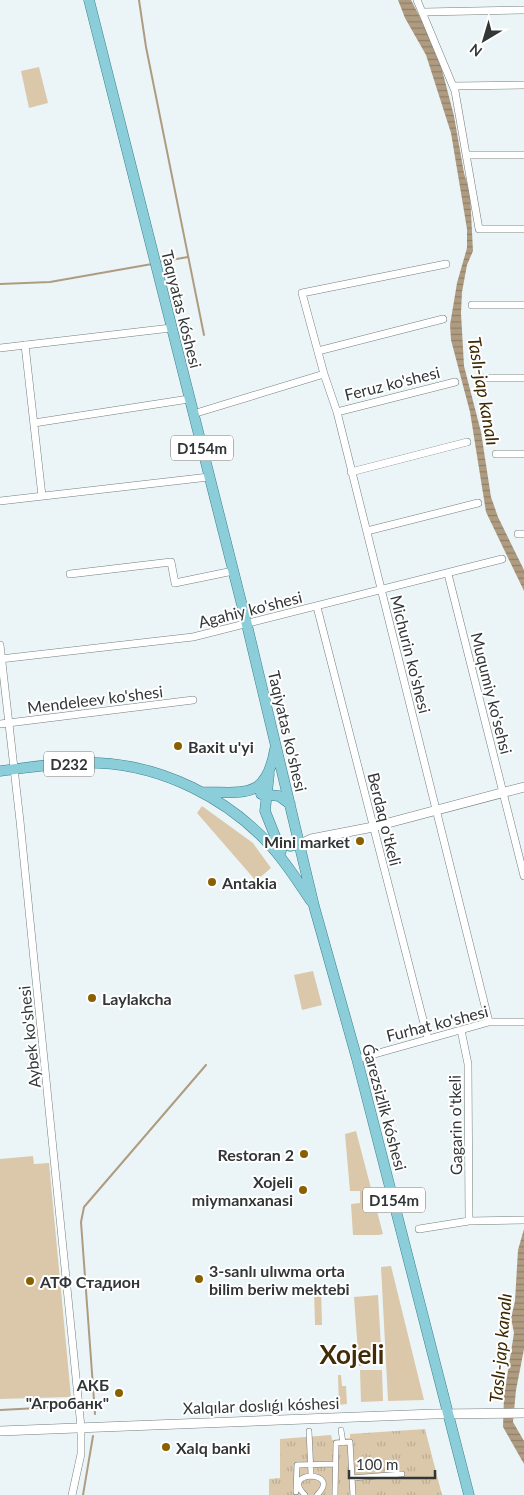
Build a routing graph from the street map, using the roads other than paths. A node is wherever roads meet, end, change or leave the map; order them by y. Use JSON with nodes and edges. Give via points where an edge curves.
{"nodes":[{"id":1,"x":89,"y":0,"type":"edge"},
{"id":2,"x":417,"y":0,"type":"edge"},
{"id":3,"x":524,"y":10,"type":"edge"},
{"id":4,"x":424,"y":12,"type":"junction"},
{"id":5,"x":524,"y":85,"type":"edge"},
{"id":6,"x":454,"y":86,"type":"junction"},
{"id":7,"x":468,"y":154,"type":"junction"},
{"id":8,"x":524,"y":155,"type":"edge"},
{"id":9,"x":524,"y":230,"type":"edge"},
{"id":10,"x":446,"y":264,"type":"dead end"},
{"id":11,"x":472,"y":305,"type":"dead end"},
{"id":12,"x":524,"y":305,"type":"edge"},
{"id":13,"x":444,"y":319,"type":"dead end"},
{"id":14,"x":171,"y":328,"type":"junction"},
{"id":15,"x":25,"y":345,"type":"junction"},
{"id":16,"x":0,"y":348,"type":"edge"},
{"id":17,"x":318,"y":351,"type":"junction"},
{"id":18,"x":324,"y":374,"type":"junction"},
{"id":19,"x":482,"y":378,"type":"dead end"},
{"id":20,"x":524,"y":378,"type":"edge"},
{"id":21,"x":455,"y":382,"type":"dead end"},
{"id":22,"x":190,"y":399,"type":"junction"},
{"id":23,"x":337,"y":412,"type":"junction"},
{"id":24,"x":193,"y":414,"type":"junction"},
{"id":25,"x":34,"y":423,"type":"junction"},
{"id":26,"x":467,"y":442,"type":"dead end"},
{"id":27,"x":496,"y":454,"type":"dead end"},
{"id":28,"x":524,"y":454,"type":"edge"},
{"id":29,"x":351,"y":472,"type":"junction"},
{"id":30,"x":209,"y":476,"type":"junction"},
{"id":31,"x":42,"y":496,"type":"junction"},
{"id":32,"x":0,"y":502,"type":"edge"},
{"id":33,"x":478,"y":503,"type":"dead end"},
{"id":34,"x":366,"y":531,"type":"junction"},
{"id":35,"x":502,"y":559,"type":"dead end"},
{"id":36,"x":233,"y":571,"type":"junction"},
{"id":37,"x":70,"y":574,"type":"dead end"},
{"id":38,"x":448,"y":574,"type":"junction"},
{"id":39,"x":381,"y":591,"type":"junction"},
{"id":40,"x":317,"y":607,"type":"junction"},
{"id":41,"x":247,"y":625,"type":"junction"},
{"id":42,"x":0,"y":645,"type":"edge"},
{"id":43,"x":1,"y":659,"type":"edge"},
{"id":44,"x":193,"y":700,"type":"dead end"},
{"id":45,"x":8,"y":723,"type":"junction"},
{"id":46,"x":0,"y":724,"type":"edge"},
{"id":47,"x":276,"y":746,"type":"junction"},
{"id":48,"x":14,"y":770,"type":"junction"},
{"id":49,"x":0,"y":771,"type":"edge"},
{"id":50,"x":270,"y":773,"type":"junction"},
{"id":51,"x":524,"y":787,"type":"edge"},
{"id":52,"x":202,"y":792,"type":"junction"},
{"id":53,"x":241,"y":793,"type":"junction"},
{"id":54,"x":503,"y":794,"type":"junction"},
{"id":55,"x":266,"y":795,"type":"junction"},
{"id":56,"x":290,"y":804,"type":"junction"},
{"id":57,"x":437,"y":811,"type":"junction"},
{"id":58,"x":373,"y":827,"type":"junction"},
{"id":59,"x":256,"y":831,"type":"junction"},
{"id":60,"x":276,"y":842,"type":"junction"},
{"id":61,"x":300,"y":844,"type":"junction"},
{"id":62,"x":288,"y":868,"type":"junction"},
{"id":63,"x":524,"y":876,"type":"edge"},
{"id":64,"x":314,"y":906,"type":"junction"},
{"id":65,"x":490,"y":1022,"type":"junction"},
{"id":66,"x":524,"y":1022,"type":"edge"},
{"id":67,"x":460,"y":1030,"type":"junction"},
{"id":68,"x":428,"y":1039,"type":"junction"},
{"id":69,"x":357,"y":1059,"type":"junction"},
{"id":70,"x":521,"y":1220,"type":"edge"},
{"id":71,"x":469,"y":1221,"type":"junction"},
{"id":72,"x":419,"y":1229,"type":"dead end"},
{"id":73,"x":521,"y":1413,"type":"edge"},
{"id":74,"x":450,"y":1414,"type":"junction"},
{"id":75,"x":81,"y":1427,"type":"junction"},
{"id":76,"x":341,"y":1430,"type":"dead end"},
{"id":77,"x":309,"y":1431,"type":"dead end"},
{"id":78,"x":0,"y":1432,"type":"edge"},
{"id":79,"x":343,"y":1443,"type":"junction"},
{"id":80,"x":335,"y":1464,"type":"junction"},
{"id":81,"x":311,"y":1474,"type":"junction"},
{"id":82,"x":402,"y":1474,"type":"dead end"},
{"id":83,"x":352,"y":1478,"type":"junction"},
{"id":84,"x":297,"y":1488,"type":"junction"},
{"id":85,"x":72,"y":1495,"type":"edge"},
{"id":86,"x":305,"y":1495,"type":"edge"},
{"id":87,"x":317,"y":1495,"type":"edge"},
{"id":88,"x":335,"y":1495,"type":"edge"},
{"id":89,"x":353,"y":1495,"type":"edge"},
{"id":90,"x":469,"y":1495,"type":"edge"}],
"edges":[{"from":1,"to":14,"type":"main road","name":"Taqıyatas kóshesi","number":"D154m"},
{"from":2,"to":4,"type":"street"},
{"from":3,"to":4,"type":"street"},
{"from":4,"to":6,"type":"street"},
{"from":5,"to":6,"type":"street"},
{"from":6,"to":7,"type":"street"},
{"from":7,"to":8,"type":"street"},
{"from":7,"to":9,"type":"street","via":[[479,229]]},
{"from":10,"to":17,"type":"street","name":"Michurin ko'shesi","via":[[302,293]]},
{"from":11,"to":12,"type":"street"},
{"from":13,"to":17,"type":"street"},
{"from":14,"to":15,"type":"street"},
{"from":14,"to":22,"type":"main road","name":"Taqıyatas kóshesi","number":"D154m"},
{"from":15,"to":16,"type":"street"},
{"from":15,"to":25,"type":"street"},
{"from":17,"to":18,"type":"street","name":"Michurin ko'shesi"},
{"from":18,"to":23,"type":"street","name":"Michurin ko'shesi"},
{"from":18,"to":24,"type":"street"},
{"from":19,"to":20,"type":"street"},
{"from":21,"to":23,"type":"street","name":"Feruz ko'shesi"},
{"from":22,"to":24,"type":"main road","name":"Taqıyatas kóshesi","number":"D154m"},
{"from":22,"to":25,"type":"street"},
{"from":23,"to":29,"type":"street","name":"Michurin ko'shesi"},
{"from":24,"to":30,"type":"main road","name":"Taqıyatas kóshesi","number":"D154m"},
{"from":25,"to":31,"type":"street"},
{"from":26,"to":29,"type":"street"},
{"from":27,"to":28,"type":"street"},
{"from":29,"to":34,"type":"street","name":"Michurin ko'shesi"},
{"from":30,"to":31,"type":"street"},
{"from":30,"to":36,"type":"main road","name":"Taqıyatas kóshesi","number":"D154m"},
{"from":31,"to":32,"type":"street"},
{"from":33,"to":34,"type":"street"},
{"from":34,"to":39,"type":"street","name":"Michurin ko'shesi"},
{"from":35,"to":38,"type":"street","name":"Agahiy ko'shesi"},
{"from":36,"to":37,"type":"street","via":[[174,583],[171,562]]},
{"from":36,"to":41,"type":"main road","name":"Taqıyatas kóshesi","number":"D154m"},
{"from":38,"to":39,"type":"street","name":"Agahiy ko'shesi"},
{"from":38,"to":54,"type":"street","name":"Muqumiy ko'sehsi"},
{"from":39,"to":40,"type":"street","name":"Agahiy ko'shesi"},
{"from":39,"to":57,"type":"street","name":"Michurin ko'shesi"},
{"from":40,"to":41,"type":"street","name":"Agahiy ko'shesi"},
{"from":40,"to":58,"type":"street","name":"Berdaq o'tkeli"},
{"from":41,"to":43,"type":"street","name":"Agahiy ko'shesi","via":[[193,637]]},
{"from":41,"to":47,"type":"main road","name":"Taqiyatas ko'shesi","number":"D154m"},
{"from":42,"to":43,"type":"street","name":"Aybek ko'shesi"},
{"from":43,"to":45,"type":"street","name":"Aybek ko'shesi"},
{"from":44,"to":45,"type":"street","name":"Mendeleev ko'shesi"},
{"from":45,"to":46,"type":"street","name":"Mendeleev ko'shesi"},
{"from":45,"to":48,"type":"street","name":"Aybek ko'shesi"},
{"from":47,"to":50,"type":"main road"},
{"from":47,"to":56,"type":"main road","name":"Taqiyatas ko'shesi","number":"D154m"},
{"from":48,"to":49,"type":"main road","number":"D232"},
{"from":48,"to":52,"type":"main road","number":"D232","via":[[99,763],[139,769]]},
{"from":48,"to":75,"type":"street","name":"Aybek ko'shesi"},
{"from":50,"to":53,"type":"main road","via":[[255,788]]},
{"from":50,"to":55,"type":"main road"},
{"from":51,"to":54,"type":"street"},
{"from":52,"to":53,"type":"main road"},
{"from":52,"to":59,"type":"main road","number":"D232"},
{"from":53,"to":55,"type":"main road"},
{"from":54,"to":57,"type":"street"},
{"from":54,"to":63,"type":"street","name":"Muqumiy ko'sehsi"},
{"from":55,"to":56,"type":"main road","via":[[279,796]]},
{"from":55,"to":60,"type":"main road","via":[[265,811]]},
{"from":56,"to":61,"type":"main road","name":"Taqiyatas ko'shesi","number":"D154m"},
{"from":57,"to":58,"type":"street"},
{"from":57,"to":65,"type":"street","name":"Michurin ko'shesi"},
{"from":58,"to":61,"type":"street"},
{"from":58,"to":68,"type":"street","name":"Berdaq o'tkeli"},
{"from":59,"to":60,"type":"main road","number":"D232"},
{"from":59,"to":62,"type":"main road","number":"D232"},
{"from":60,"to":61,"type":"main road","number":"D232","via":[[290,846]]},
{"from":60,"to":62,"type":"main road"},
{"from":61,"to":64,"type":"main road","name":"Ǵarezsizlik kóshesi","number":"D154m"},
{"from":62,"to":64,"type":"main road","number":"D232"},
{"from":64,"to":69,"type":"main road","name":"Ǵarezsizlik kóshesi","number":"D154m"},
{"from":65,"to":66,"type":"street","name":"Furhat ko'shesi"},
{"from":65,"to":67,"type":"street","name":"Furhat ko'shesi"},
{"from":67,"to":68,"type":"street","name":"Furhat ko'shesi"},
{"from":67,"to":71,"type":"street","name":"Gagarin o'tkeli","via":[[468,1064]]},
{"from":68,"to":69,"type":"street","name":"Furhat ko'shesi"},
{"from":69,"to":74,"type":"main road","name":"Ǵarezsizlik kóshesi","number":"D154m"},
{"from":70,"to":71,"type":"street"},
{"from":71,"to":72,"type":"street"},
{"from":73,"to":74,"type":"street","name":"Xalqılar doslıǵı kóshesi"},
{"from":74,"to":75,"type":"street","name":"Xalqılar doslıǵı kóshesi"},
{"from":74,"to":90,"type":"main road","name":"Ǵarezsizlik kóshesi","number":"D154m"},
{"from":75,"to":78,"type":"street","name":"Xalqılar doslıǵı kóshesi"},
{"from":75,"to":85,"type":"street","name":"Aybek ko'shesi","via":[[81,1454]]},
{"from":76,"to":79,"type":"street"},
{"from":77,"to":81,"type":"street"},
{"from":79,"to":80,"type":"street","via":[[336,1443]]},
{"from":79,"to":83,"type":"street","via":[[350,1442]]},
{"from":80,"to":84,"type":"street","via":[[296,1465]]},
{"from":80,"to":88,"type":"street"},
{"from":81,"to":84,"type":"street","via":[[302,1479]]},
{"from":81,"to":87,"type":"street","via":[[322,1482],[322,1490]]},
{"from":82,"to":83,"type":"street"},
{"from":83,"to":89,"type":"street"},
{"from":84,"to":86,"type":"street"}]}
